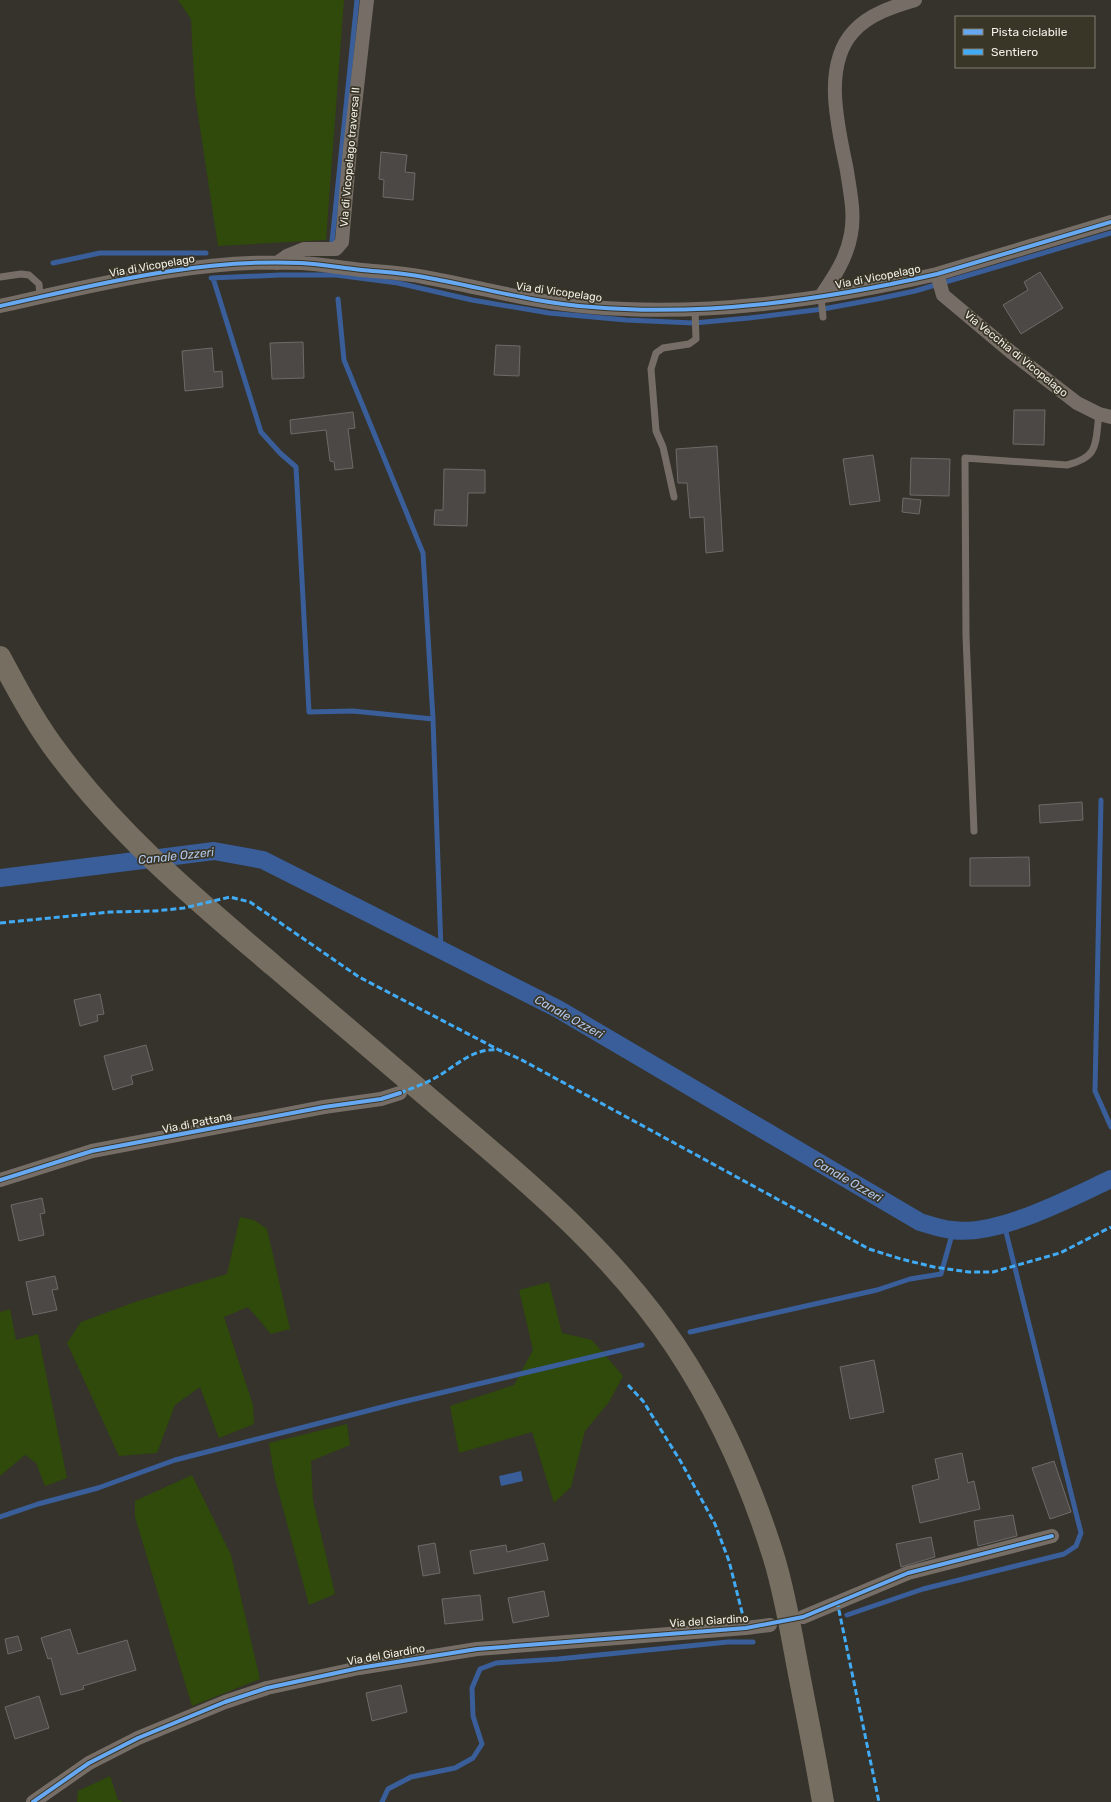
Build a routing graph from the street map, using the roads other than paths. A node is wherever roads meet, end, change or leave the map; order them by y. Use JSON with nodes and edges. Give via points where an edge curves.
{"nodes":[{"id":1,"x":367,"y":0,"type":"edge"},
{"id":2,"x":916,"y":0,"type":"edge"},
{"id":3,"x":1111,"y":222,"type":"edge"},
{"id":4,"x":277,"y":264,"type":"junction"},
{"id":5,"x":937,"y":276,"type":"junction"},
{"id":6,"x":0,"y":277,"type":"edge"},
{"id":7,"x":40,"y":297,"type":"junction"},
{"id":8,"x":821,"y":300,"type":"junction"},
{"id":9,"x":0,"y":306,"type":"edge"},
{"id":10,"x":695,"y":313,"type":"junction"},
{"id":11,"x":823,"y":317,"type":"dead end"},
{"id":12,"x":1105,"y":416,"type":"edge"},
{"id":13,"x":674,"y":497,"type":"dead end"},
{"id":14,"x":0,"y":657,"type":"edge"},
{"id":15,"x":974,"y":831,"type":"dead end"},
{"id":16,"x":400,"y":1093,"type":"dead end"},
{"id":17,"x":0,"y":1180,"type":"edge"},
{"id":18,"x":1052,"y":1536,"type":"dead end"},
{"id":19,"x":803,"y":1617,"type":"dead end"},
{"id":20,"x":770,"y":1625,"type":"dead end"},
{"id":21,"x":33,"y":1802,"type":"edge"},
{"id":22,"x":823,"y":1802,"type":"edge"}],
"edges":[{"from":1,"to":4,"type":"street","name":"Via di Vicopelago traversa II","via":[[342,242],[336,249],[304,249],[287,256]]},
{"from":2,"to":8,"type":"street","via":[[876,15],[854,30],[837,63],[835,96],[851,198],[851,233],[846,255]]},
{"from":3,"to":5,"type":"street","name":"Via di Vicopelago"},
{"from":4,"to":7,"type":"street","name":"Via di Vicopelago","via":[[207,265]]},
{"from":4,"to":10,"type":"street","name":"Via di Vicopelago","via":[[300,263],[421,276],[530,299],[592,307]]},
{"from":5,"to":8,"type":"street","name":"Via di Vicopelago"},
{"from":5,"to":12,"type":"street","name":"Via Vecchia di Vicopelago","via":[[943,295],[959,309],[1056,388],[1077,403]]},
{"from":6,"to":7,"type":"lane","via":[[30,274],[39,284]]},
{"from":7,"to":9,"type":"street","name":"Via di Vicopelago"},
{"from":8,"to":10,"type":"street","name":"Via di Vicopelago"},
{"from":8,"to":11,"type":"lane"},
{"from":10,"to":13,"type":"lane","via":[[696,339],[689,344],[663,348],[656,353],[651,369],[656,431]]},
{"from":12,"to":15,"type":"lane","via":[[1094,449],[1089,457],[1078,462],[1067,465],[965,458],[966,636]]},
{"from":14,"to":22,"type":"main road","via":[[39,727],[75,775],[134,843],[222,922],[383,1057],[564,1216],[624,1278],[672,1341],[707,1399],[730,1444],[774,1558],[792,1636]]},
{"from":16,"to":17,"type":"street","name":"Via di Pattana","via":[[382,1099],[92,1151]]},
{"from":18,"to":19,"type":"street","via":[[908,1573]]},
{"from":20,"to":21,"type":"street","name":"Via del Giardino","via":[[477,1649],[360,1668],[268,1688],[225,1702],[138,1738],[89,1763]]}]}
